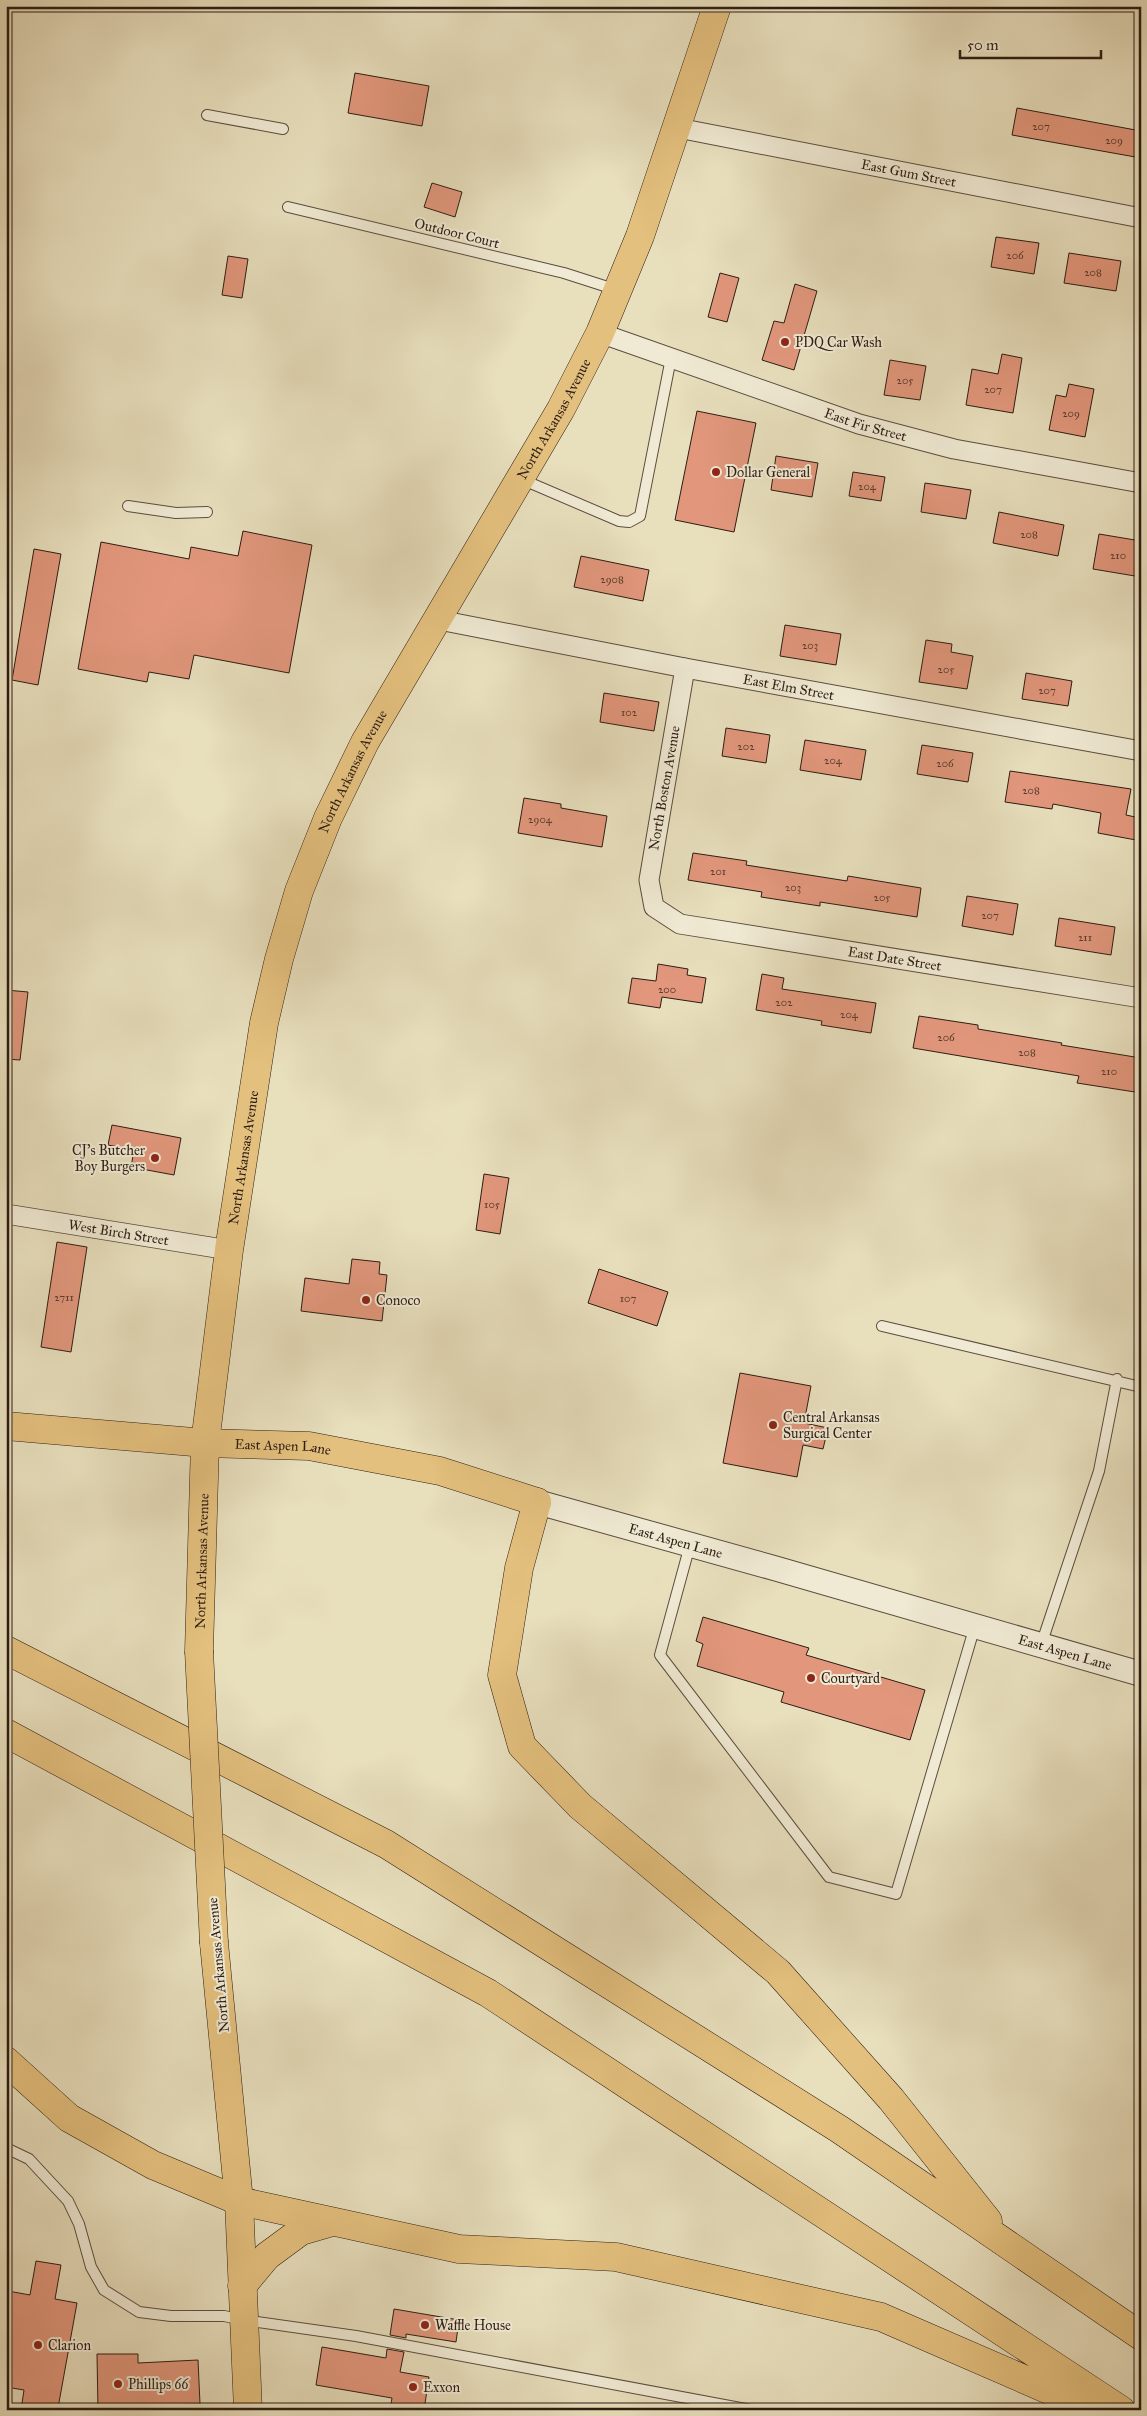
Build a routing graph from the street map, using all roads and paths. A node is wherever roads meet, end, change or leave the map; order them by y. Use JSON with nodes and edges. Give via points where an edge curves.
{"nodes":[{"id":1,"x":717,"y":6,"type":"edge"},
{"id":2,"x":207,"y":115,"type":"dead end"},
{"id":3,"x":678,"y":128,"type":"junction"},
{"id":4,"x":283,"y":129,"type":"dead end"},
{"id":5,"x":288,"y":207,"type":"dead end"},
{"id":6,"x":1141,"y":218,"type":"edge"},
{"id":7,"x":618,"y":290,"type":"junction"},
{"id":8,"x":600,"y":333,"type":"junction"},
{"id":9,"x":671,"y":358,"type":"junction"},
{"id":10,"x":520,"y":479,"type":"junction"},
{"id":11,"x":1141,"y":483,"type":"edge"},
{"id":12,"x":128,"y":506,"type":"dead end"},
{"id":13,"x":207,"y":512,"type":"dead end"},
{"id":14,"x":438,"y":620,"type":"junction"},
{"id":15,"x":684,"y":668,"type":"junction"},
{"id":16,"x":1141,"y":750,"type":"edge"},
{"id":17,"x":654,"y":907,"type":"joint"},
{"id":18,"x":1140,"y":993,"type":"edge"},
{"id":19,"x":6,"y":1214,"type":"edge"},
{"id":20,"x":229,"y":1250,"type":"junction"},
{"id":21,"x":882,"y":1326,"type":"dead end"},
{"id":22,"x":1117,"y":1379,"type":"junction"},
{"id":23,"x":1141,"y":1387,"type":"edge"},
{"id":24,"x":6,"y":1426,"type":"edge"},
{"id":25,"x":205,"y":1443,"type":"junction"},
{"id":26,"x":537,"y":1502,"type":"junction"},
{"id":27,"x":690,"y":1545,"type":"junction"},
{"id":28,"x":975,"y":1626,"type":"junction"},
{"id":29,"x":1041,"y":1645,"type":"junction"},
{"id":30,"x":6,"y":1650,"type":"edge"},
{"id":31,"x":1141,"y":1674,"type":"edge"},
{"id":32,"x":6,"y":1733,"type":"edge"},
{"id":33,"x":6,"y":2061,"type":"edge"},
{"id":34,"x":6,"y":2148,"type":"edge"},
{"id":35,"x":239,"y":2201,"type":"junction"},
{"id":36,"x":333,"y":2222,"type":"junction"},
{"id":37,"x":1006,"y":2243,"type":"junction"},
{"id":38,"x":242,"y":2286,"type":"junction"},
{"id":39,"x":243,"y":2320,"type":"junction"},
{"id":40,"x":1141,"y":2336,"type":"edge"},
{"id":41,"x":248,"y":2410,"type":"edge"},
{"id":42,"x":751,"y":2410,"type":"edge"},
{"id":43,"x":1095,"y":2410,"type":"edge"},
{"id":44,"x":1121,"y":2410,"type":"edge"}],
"edges":[{"from":1,"to":3,"type":"main road","name":"North Arkansas Avenue"},
{"from":2,"to":4,"type":"lane"},
{"from":3,"to":6,"type":"street","name":"East Gum Street"},
{"from":3,"to":7,"type":"main road","name":"North Arkansas Avenue"},
{"from":5,"to":7,"type":"lane","name":"Outdoor Court","via":[[564,273]]},
{"from":7,"to":8,"type":"main road","name":"North Arkansas Avenue"},
{"from":8,"to":9,"type":"street","name":"East Fir Street"},
{"from":8,"to":10,"type":"main road","name":"North Arkansas Avenue"},
{"from":9,"to":10,"type":"lane","via":[[640,516],[628,522],[619,521]]},
{"from":9,"to":11,"type":"street","name":"East Fir Street","via":[[859,424],[954,449]]},
{"from":10,"to":14,"type":"main road","name":"North Arkansas Avenue"},
{"from":12,"to":13,"type":"lane","via":[[176,513]]},
{"from":14,"to":15,"type":"street","name":"East Elm Street"},
{"from":14,"to":20,"type":"main road","name":"North Arkansas Avenue","via":[[366,742],[328,818],[299,890],[264,1023]]},
{"from":15,"to":16,"type":"street","name":"East Elm Street"},
{"from":15,"to":17,"type":"street","name":"North Boston Avenue","via":[[649,880]]},
{"from":17,"to":18,"type":"street","name":"East Date Street","via":[[680,924]]},
{"from":19,"to":20,"type":"street","name":"West Birch Street"},
{"from":20,"to":25,"type":"main road","name":"North Arkansas Avenue"},
{"from":21,"to":22,"type":"lane"},
{"from":22,"to":23,"type":"lane"},
{"from":22,"to":29,"type":"lane","via":[[1099,1471]]},
{"from":24,"to":25,"type":"main road","name":"East Aspen Lane"},
{"from":25,"to":26,"type":"main road","name":"East Aspen Lane","via":[[309,1446],[440,1471]]},
{"from":25,"to":35,"type":"main road","name":"North Arkansas Avenue","bridge":true,"via":[[199,1651],[214,1943]]},
{"from":26,"to":27,"type":"street","name":"East Aspen Lane"},
{"from":26,"to":37,"type":"main road","via":[[520,1568],[502,1675],[522,1746],[580,1806],[778,1972],[891,2099]]},
{"from":27,"to":28,"type":"street","name":"East Aspen Lane"},
{"from":27,"to":28,"type":"lane","via":[[660,1655],[829,1877],[896,1894]]},
{"from":28,"to":29,"type":"street","name":"East Aspen Lane"},
{"from":29,"to":31,"type":"street","name":"East Aspen Lane"},
{"from":30,"to":37,"type":"main road","via":[[386,1844],[839,2128]]},
{"from":32,"to":44,"type":"main road","via":[[488,1993]]},
{"from":33,"to":35,"type":"main road","via":[[68,2118],[154,2166]]},
{"from":34,"to":39,"type":"lane","via":[[29,2159],[68,2201],[79,2224],[91,2267],[104,2290],[139,2312],[224,2316]]},
{"from":35,"to":36,"type":"main road"},
{"from":35,"to":38,"type":"main road","name":"North Arkansas Avenue"},
{"from":36,"to":38,"type":"main road","via":[[301,2231],[267,2256]]},
{"from":36,"to":43,"type":"main road","via":[[459,2249],[616,2257],[881,2317]]},
{"from":37,"to":40,"type":"main road"},
{"from":38,"to":39,"type":"main road","name":"North Arkansas Avenue"},
{"from":39,"to":41,"type":"main road","name":"North Arkansas Avenue"},
{"from":39,"to":42,"type":"lane","via":[[384,2341]]}]}
